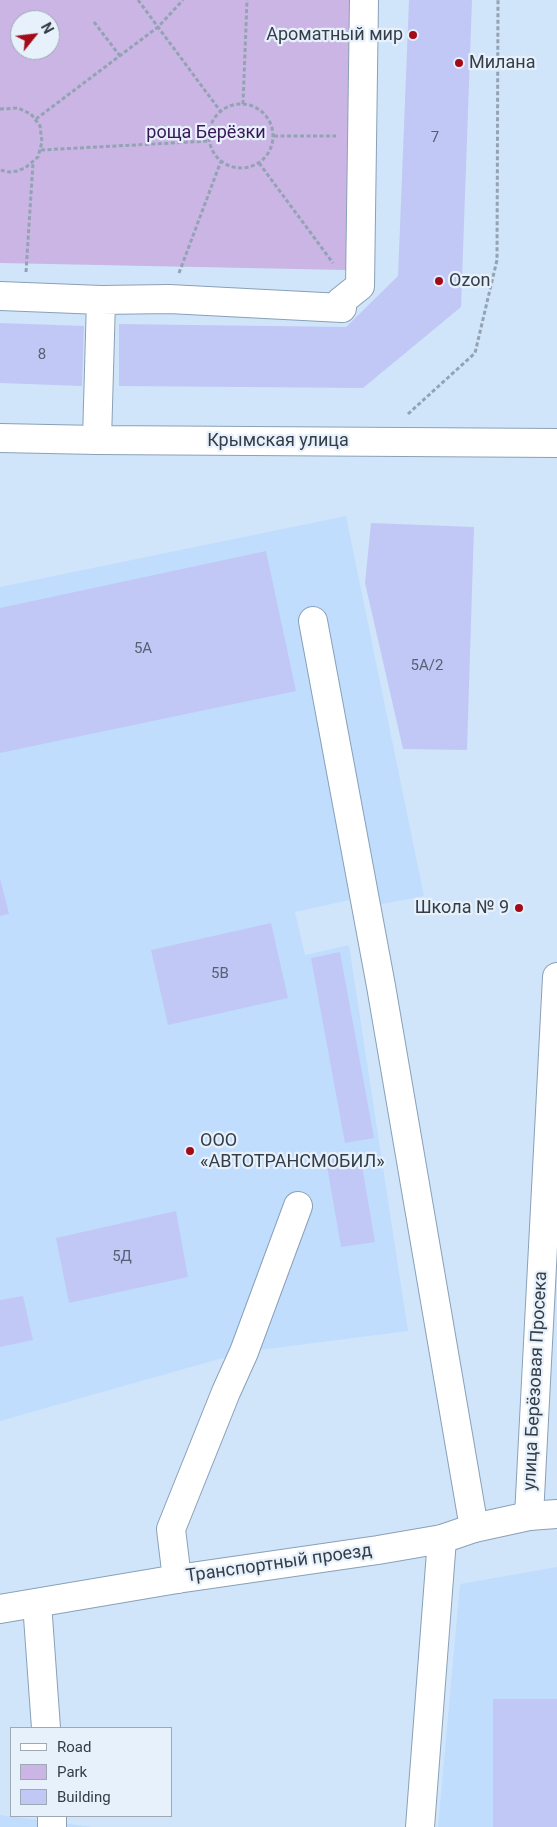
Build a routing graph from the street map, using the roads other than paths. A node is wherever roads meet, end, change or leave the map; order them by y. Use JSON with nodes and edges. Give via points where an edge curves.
{"nodes":[{"id":1,"x":364,"y":0,"type":"edge"},
{"id":2,"x":12,"y":296,"type":"edge"},
{"id":3,"x":101,"y":300,"type":"junction"},
{"id":4,"x":0,"y":438,"type":"edge"},
{"id":5,"x":97,"y":440,"type":"junction"},
{"id":6,"x":557,"y":443,"type":"edge"},
{"id":7,"x":313,"y":621,"type":"dead end"},
{"id":8,"x":557,"y":977,"type":"edge"},
{"id":9,"x":298,"y":1206,"type":"dead end"},
{"id":10,"x":557,"y":1514,"type":"edge"},
{"id":11,"x":529,"y":1516,"type":"junction"},
{"id":12,"x":474,"y":1528,"type":"junction"},
{"id":13,"x":442,"y":1539,"type":"junction"},
{"id":14,"x":177,"y":1579,"type":"junction"},
{"id":15,"x":37,"y":1603,"type":"junction"},
{"id":16,"x":0,"y":1608,"type":"edge"},
{"id":17,"x":46,"y":1727,"type":"edge"},
{"id":18,"x":420,"y":1827,"type":"edge"}],
"edges":[{"from":1,"to":3,"type":"street","via":[[360,286],[340,302],[342,308],[169,299]]},
{"from":2,"to":3,"type":"street"},
{"from":3,"to":5,"type":"street"},
{"from":4,"to":5,"type":"street","name":"Крымская улица"},
{"from":5,"to":6,"type":"street","name":"Крымская улица"},
{"from":7,"to":12,"type":"street","via":[[381,986]]},
{"from":8,"to":11,"type":"street","name":"улица Берёзовая Просека"},
{"from":9,"to":14,"type":"street","via":[[244,1352],[171,1529]]},
{"from":10,"to":11,"type":"street","name":"Транспортный проезд"},
{"from":11,"to":12,"type":"street","name":"Транспортный проезд"},
{"from":12,"to":13,"type":"street","name":"Транспортный проезд"},
{"from":13,"to":14,"type":"street","name":"Транспортный проезд"},
{"from":13,"to":18,"type":"street"},
{"from":14,"to":15,"type":"street","name":"Транспортный проезд"},
{"from":15,"to":16,"type":"street","name":"Транспортный проезд"},
{"from":15,"to":17,"type":"street"}]}
